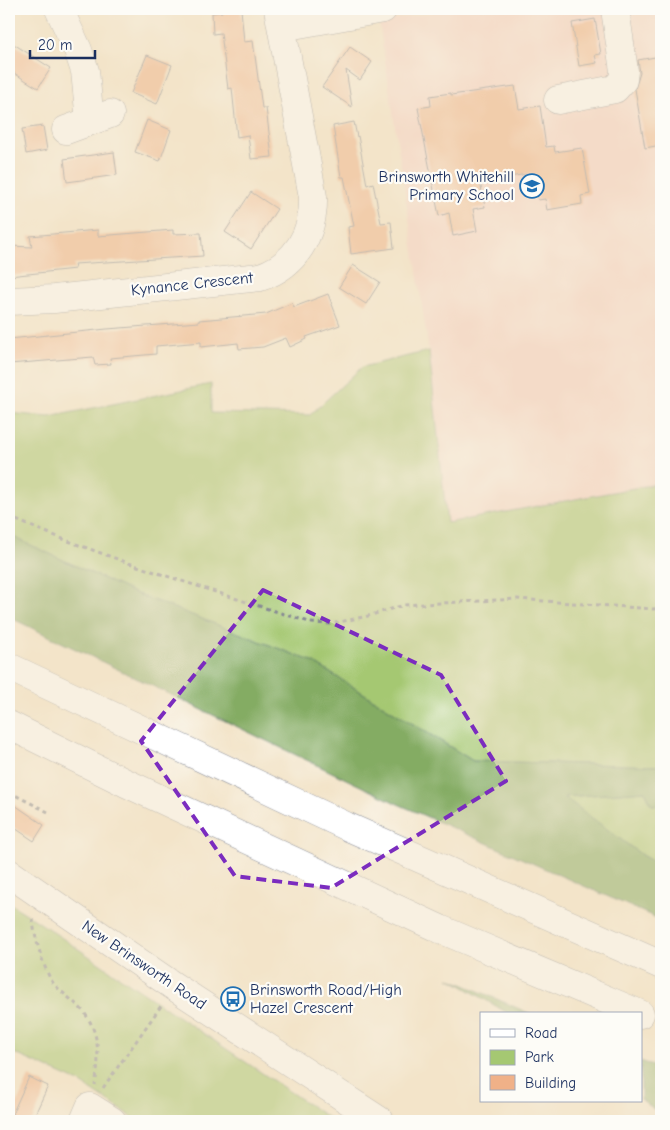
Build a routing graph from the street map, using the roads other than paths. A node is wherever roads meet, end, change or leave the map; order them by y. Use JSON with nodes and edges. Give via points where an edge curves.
{"nodes":[{"id":1,"x":59,"y":9,"type":"edge"},
{"id":2,"x":383,"y":9,"type":"edge"},
{"id":3,"x":615,"y":9,"type":"edge"},
{"id":4,"x":280,"y":18,"type":"edge"},
{"id":5,"x":558,"y":100,"type":"dead end"},
{"id":6,"x":89,"y":122,"type":"dead end"},
{"id":7,"x":9,"y":301,"type":"edge"},
{"id":8,"x":9,"y":667,"type":"edge"},
{"id":9,"x":9,"y":725,"type":"edge"},
{"id":10,"x":9,"y":873,"type":"edge"},
{"id":11,"x":661,"y":965,"type":"edge"},
{"id":12,"x":636,"y":1012,"type":"edge"},
{"id":13,"x":642,"y":1014,"type":"edge"},
{"id":14,"x":661,"y":1023,"type":"edge"},
{"id":15,"x":380,"y":1121,"type":"edge"}],
"edges":[{"from":1,"to":6,"type":"main road","via":[[85,71]]},
{"from":2,"to":4,"type":"main road"},
{"from":3,"to":5,"type":"main road","via":[[623,80],[614,90]]},
{"from":4,"to":7,"type":"main road","name":"Kynance Crescent","via":[[314,205],[310,229],[303,244],[284,266],[260,277]]},
{"from":8,"to":11,"type":"main road","via":[[346,826]]},
{"from":9,"to":12,"type":"main road","via":[[440,929]]},
{"from":10,"to":15,"type":"main road","name":"New Brinsworth Road","via":[[175,987]]},
{"from":13,"to":14,"type":"main road"}]}
